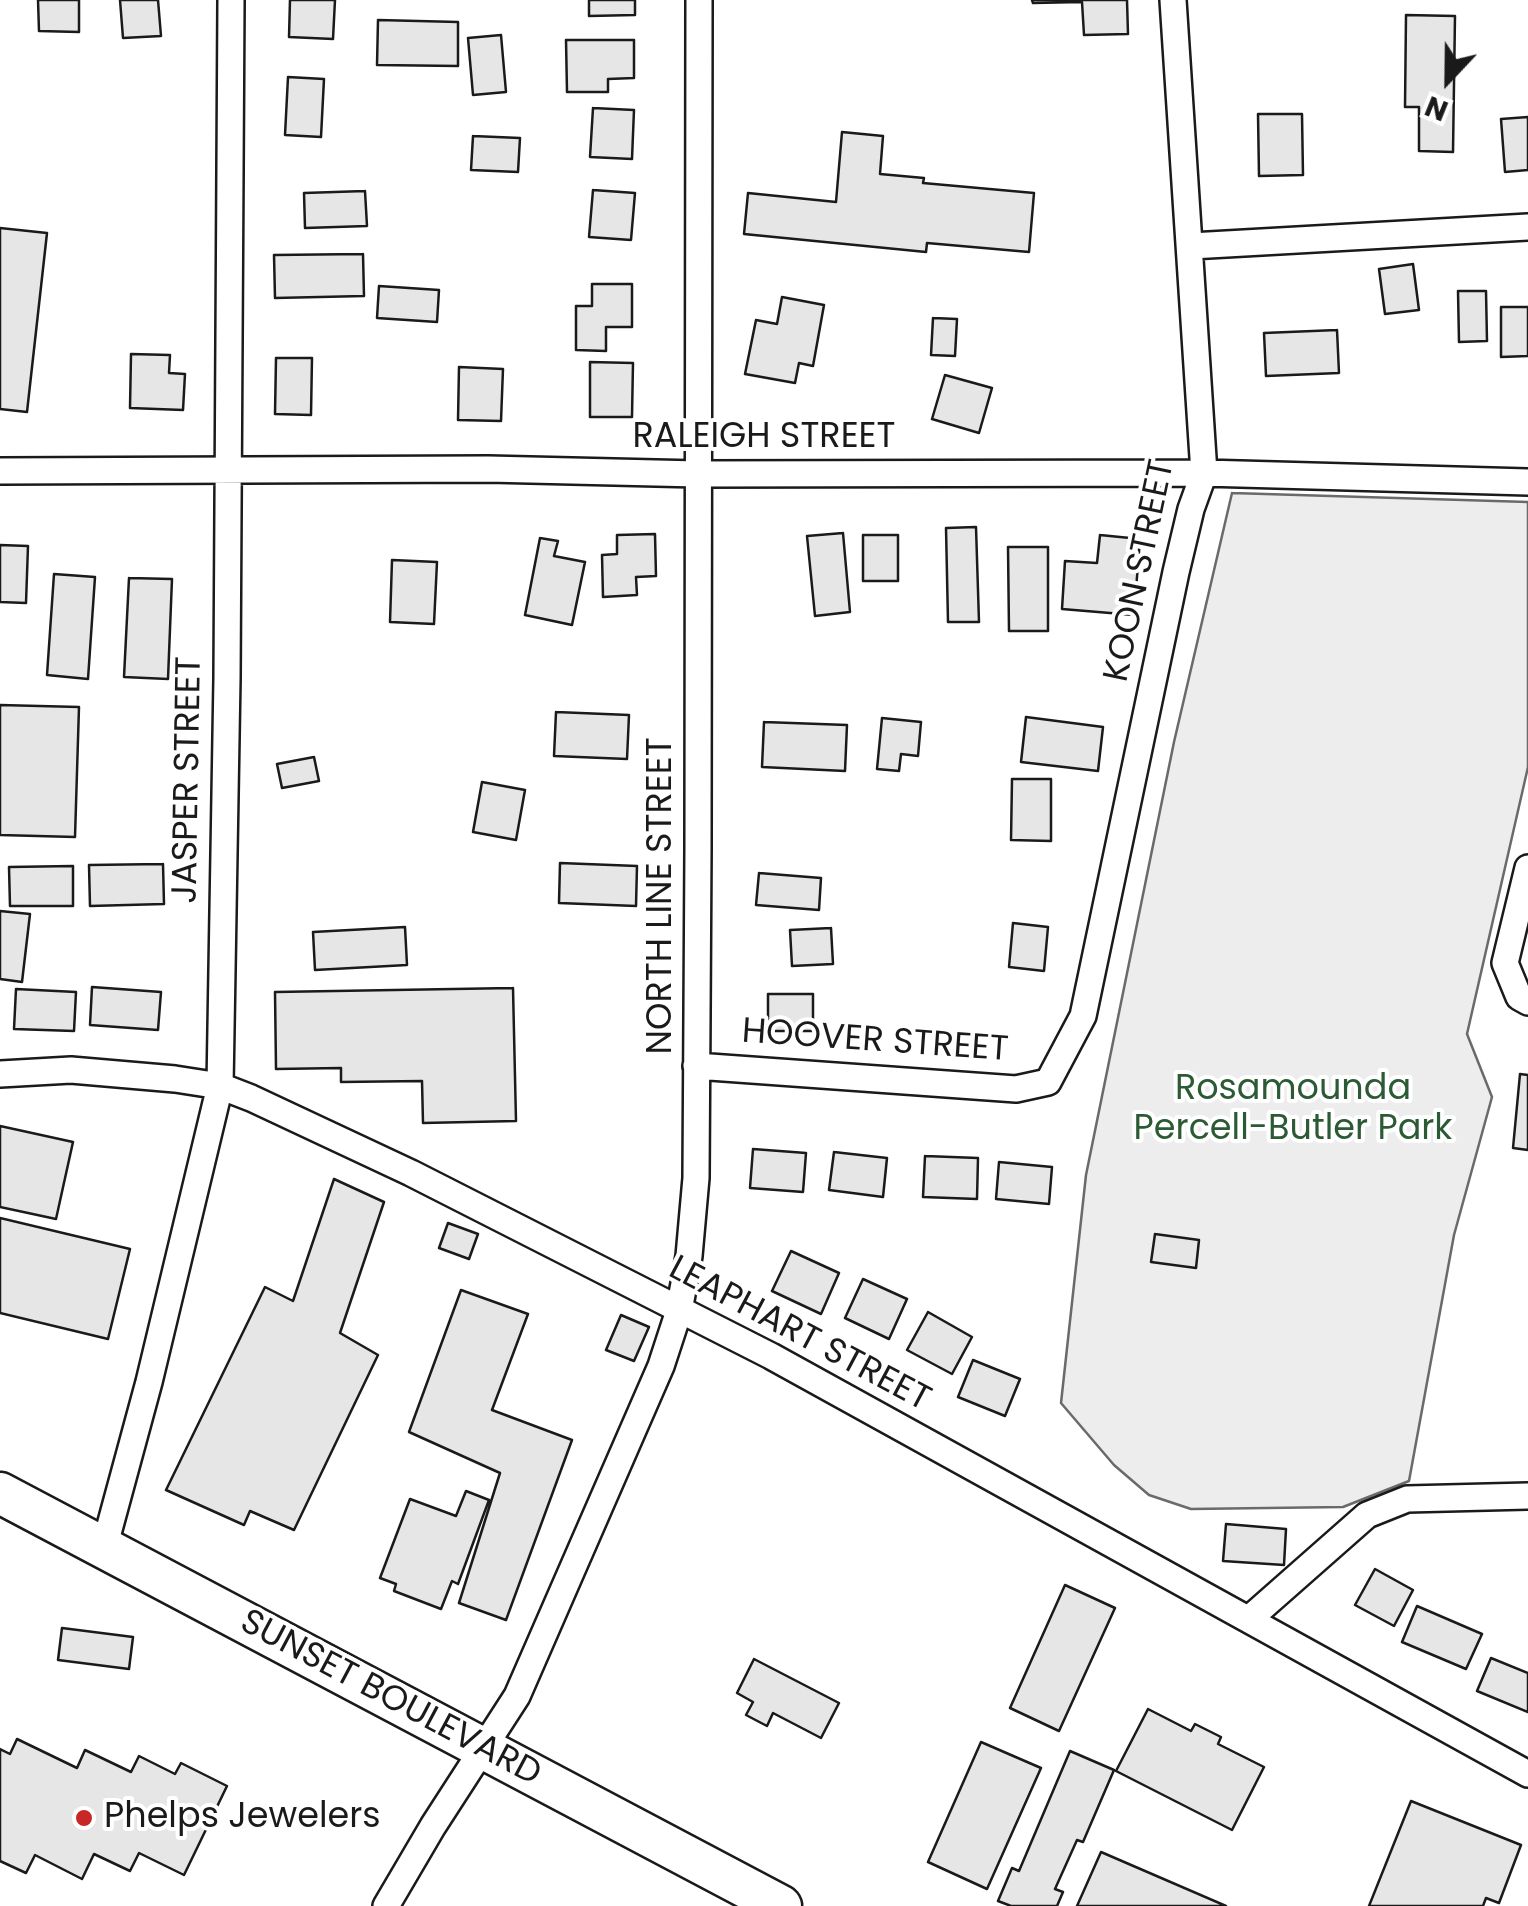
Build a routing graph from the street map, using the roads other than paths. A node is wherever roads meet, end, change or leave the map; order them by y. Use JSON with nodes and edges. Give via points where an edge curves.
{"nodes":[{"id":1,"x":230,"y":0,"type":"edge"},
{"id":2,"x":698,"y":0,"type":"edge"},
{"id":3,"x":1172,"y":0,"type":"edge"},
{"id":4,"x":1528,"y":227,"type":"edge"},
{"id":5,"x":1190,"y":246,"type":"junction"},
{"id":6,"x":0,"y":471,"type":"edge"},
{"id":7,"x":228,"y":471,"type":"junction"},
{"id":8,"x":1204,"y":473,"type":"junction"},
{"id":9,"x":698,"y":474,"type":"junction"},
{"id":10,"x":1528,"y":482,"type":"edge"},
{"id":11,"x":1528,"y":868,"type":"edge"},
{"id":12,"x":1523,"y":1000,"type":"edge"},
{"id":13,"x":696,"y":1066,"type":"junction"},
{"id":14,"x":0,"y":1074,"type":"edge"},
{"id":15,"x":1048,"y":1082,"type":"joint"},
{"id":16,"x":220,"y":1086,"type":"junction"},
{"id":17,"x":679,"y":1311,"type":"junction"},
{"id":18,"x":0,"y":1493,"type":"edge"},
{"id":19,"x":1528,"y":1496,"type":"edge"},
{"id":20,"x":104,"y":1548,"type":"junction"},
{"id":21,"x":1249,"y":1619,"type":"junction"},
{"id":22,"x":483,"y":1748,"type":"junction"},
{"id":23,"x":1528,"y":1774,"type":"edge"},
{"id":24,"x":386,"y":1906,"type":"edge"},
{"id":25,"x":780,"y":1906,"type":"edge"}],
"edges":[{"from":1,"to":7,"type":"street","name":"JASPER STREET"},
{"from":2,"to":9,"type":"street","name":"NORTH LINE STREET"},
{"from":3,"to":5,"type":"street","name":"KOON STREET"},
{"from":4,"to":5,"type":"street"},
{"from":5,"to":8,"type":"street","name":"KOON STREET"},
{"from":6,"to":7,"type":"street","name":"RALEIGH STREET"},
{"from":7,"to":9,"type":"street","name":"RALEIGH STREET"},
{"from":7,"to":16,"type":"street","name":"JASPER STREET"},
{"from":8,"to":9,"type":"street","name":"RALEIGH STREET"},
{"from":8,"to":10,"type":"street","name":"RALEIGH STREET"},
{"from":8,"to":15,"type":"street","name":"KOON STREET","via":[[1176,572],[1082,1016]]},
{"from":9,"to":13,"type":"street","name":"NORTH LINE STREET"},
{"from":11,"to":12,"type":"street","via":[[1505,963]]},
{"from":13,"to":15,"type":"street","name":"HOOVER STREET","via":[[1016,1088]]},
{"from":13,"to":17,"type":"street","name":"NORTH LINE STREET","via":[[696,1178]]},
{"from":14,"to":16,"type":"street","name":"LEAPHART STREET","via":[[70,1070]]},
{"from":16,"to":17,"type":"street","name":"LEAPHART STREET","via":[[411,1173]]},
{"from":16,"to":20,"type":"street","name":"JASPER STREET"},
{"from":17,"to":21,"type":"street","name":"LEAPHART STREET"},
{"from":17,"to":22,"type":"street","name":"NORTH LINE STREET","via":[[516,1696]]},
{"from":18,"to":20,"type":"main road","name":"SUNSET BOULEVARD"},
{"from":19,"to":21,"type":"street","via":[[1407,1500],[1367,1515]]},
{"from":20,"to":22,"type":"main road","name":"SUNSET BOULEVARD"},
{"from":21,"to":23,"type":"street","name":"LEAPHART STREET"},
{"from":22,"to":24,"type":"street","name":"NORTH LINE STREET"},
{"from":22,"to":25,"type":"main road","name":"SUNSET BOULEVARD"}]}
